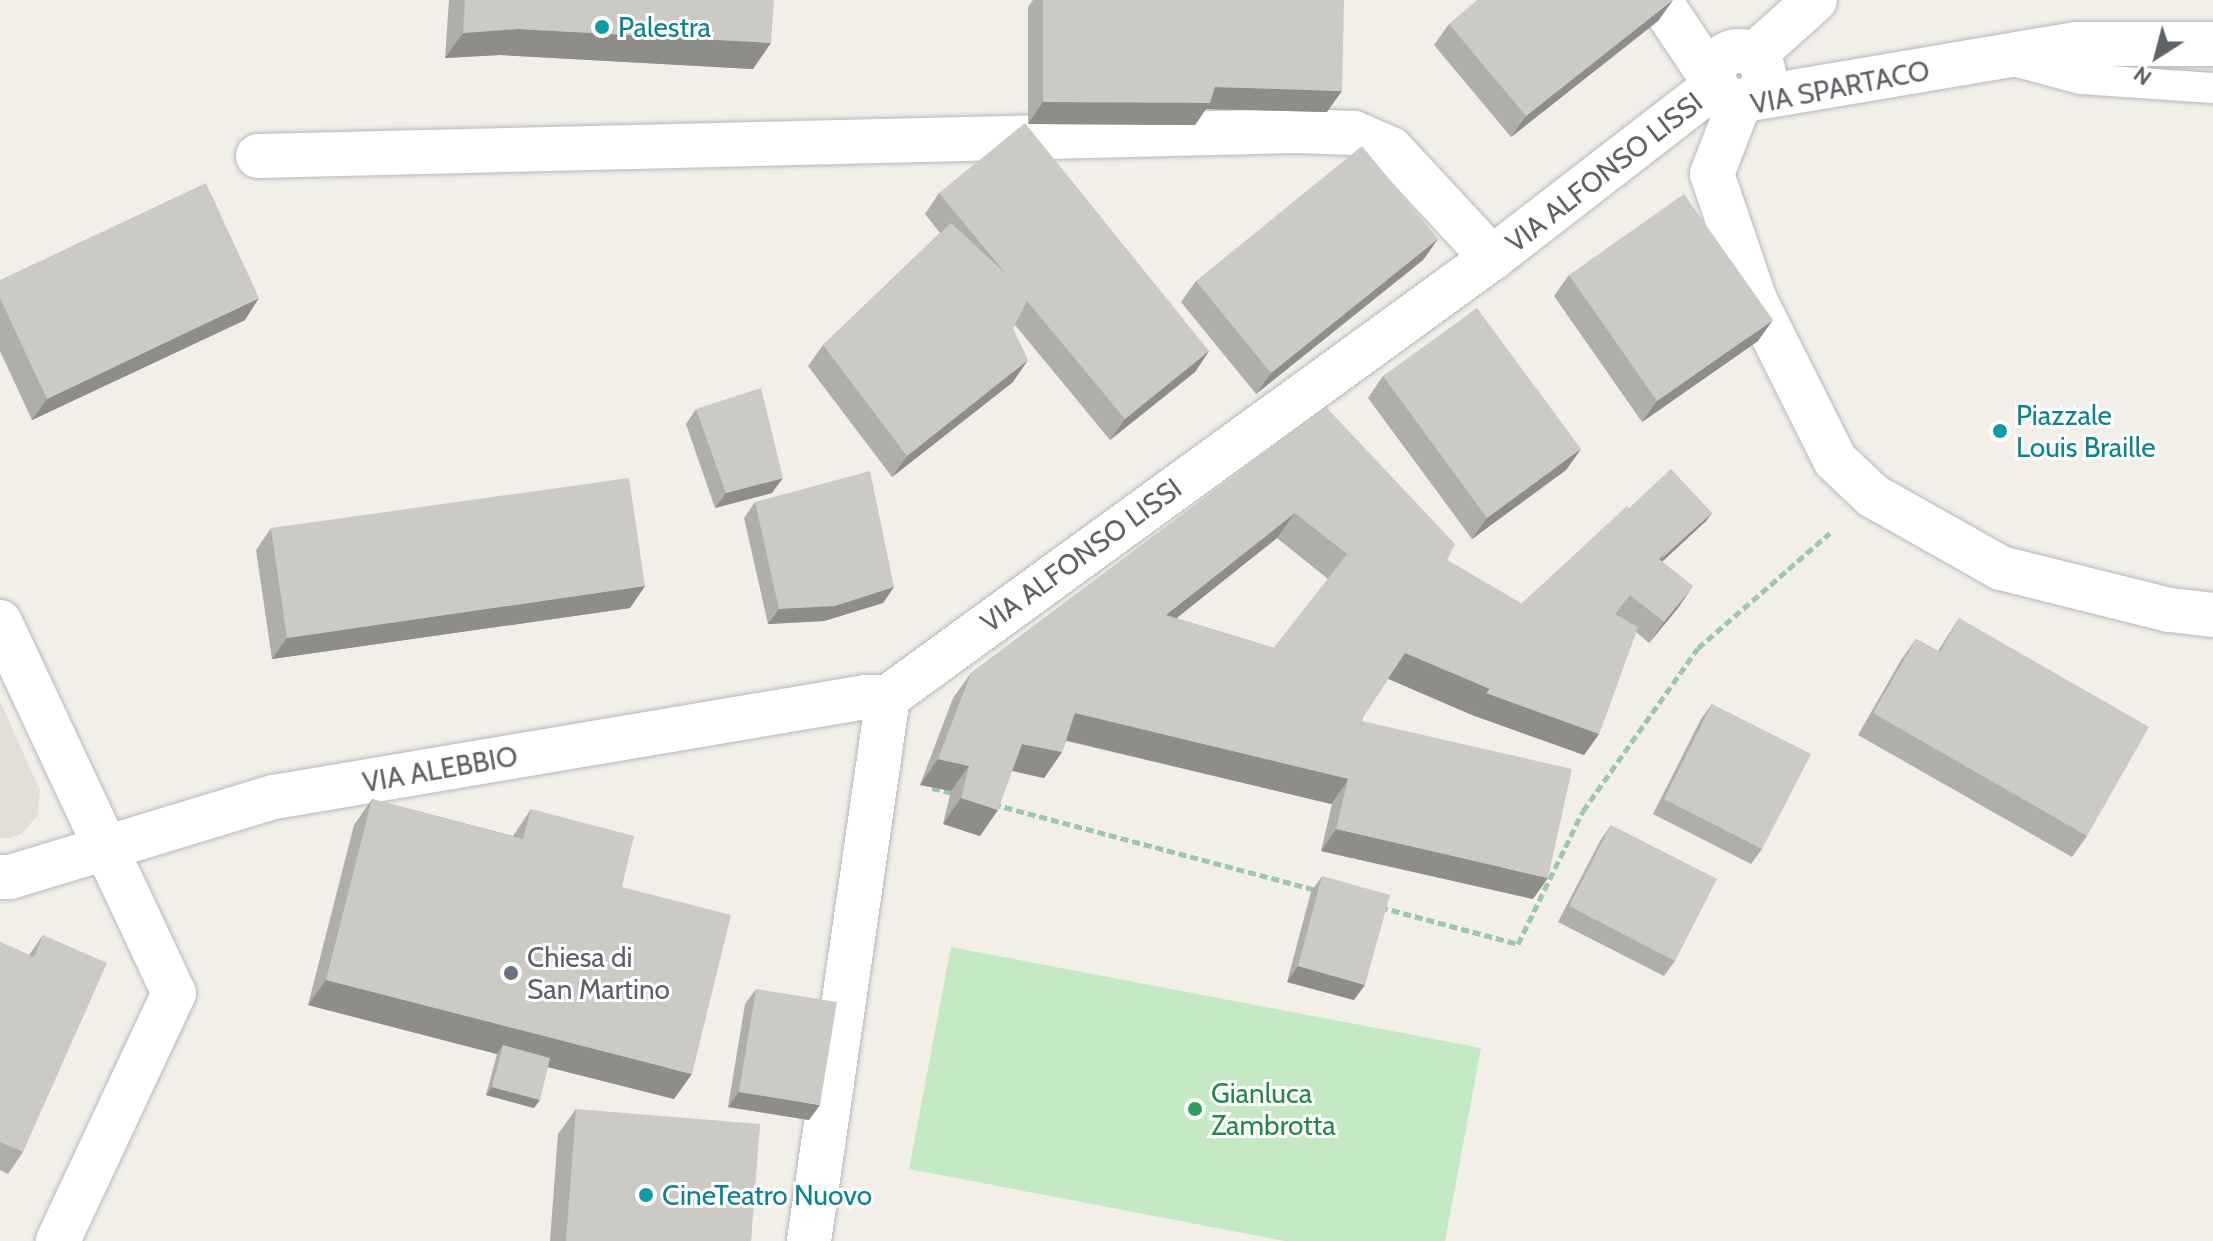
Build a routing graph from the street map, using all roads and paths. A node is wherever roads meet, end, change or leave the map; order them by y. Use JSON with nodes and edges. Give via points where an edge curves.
{"nodes":[{"id":1,"x":1659,"y":0,"type":"edge"},
{"id":2,"x":1815,"y":0,"type":"edge"},
{"id":3,"x":2213,"y":44,"type":"edge"},
{"id":4,"x":2000,"y":58,"type":"junction"},
{"id":5,"x":2213,"y":88,"type":"edge"},
{"id":6,"x":1728,"y":93,"type":"junction"},
{"id":7,"x":258,"y":156,"type":"dead end"},
{"id":8,"x":1492,"y":258,"type":"junction"},
{"id":9,"x":1873,"y":496,"type":"junction"},
{"id":10,"x":2213,"y":615,"type":"edge"},
{"id":11,"x":0,"y":622,"type":"edge"},
{"id":12,"x":888,"y":697,"type":"junction"},
{"id":13,"x":874,"y":781,"type":"junction"},
{"id":14,"x":966,"y":797,"type":"edge"},
{"id":15,"x":982,"y":801,"type":"edge"},
{"id":16,"x":105,"y":849,"type":"junction"},
{"id":17,"x":0,"y":877,"type":"edge"},
{"id":18,"x":1319,"y":891,"type":"edge"},
{"id":19,"x":1365,"y":903,"type":"edge"},
{"id":20,"x":58,"y":1241,"type":"edge"},
{"id":21,"x":809,"y":1241,"type":"edge"}],
"edges":[{"from":1,"to":6,"type":"street"},
{"from":2,"to":6,"type":"street","via":[[1754,55],[1764,78],[1752,97]]},
{"from":3,"to":4,"type":"street","name":"VIA SPARTACO","via":[[2076,44]]},
{"from":4,"to":5,"type":"lane","via":[[2081,79]]},
{"from":4,"to":6,"type":"street","name":"VIA SPARTACO"},
{"from":6,"to":8,"type":"street","name":"VIA ALFONSO LISSI"},
{"from":6,"to":9,"type":"street","name":"VIA SPARTACO","via":[[1712,174],[1755,300],[1835,460]]},
{"from":7,"to":8,"type":"street","via":[[1354,133],[1391,149]]},
{"from":8,"to":12,"type":"street","name":"VIA ALFONSO LISSI"},
{"from":9,"to":10,"type":"street","name":"VIA SPARTACO","via":[[2001,568],[2170,610]]},
{"from":9,"to":19,"type":"path","via":[[1698,648],[1583,811],[1518,944]]},
{"from":11,"to":16,"type":"street"},
{"from":12,"to":13,"type":"street"},
{"from":12,"to":16,"type":"street","name":"VIA ALEBBIO","via":[[274,797]]},
{"from":13,"to":14,"type":"path"},
{"from":13,"to":21,"type":"street"},
{"from":15,"to":18,"type":"path"},
{"from":16,"to":17,"type":"street","name":"VIA ALEBBIO"},
{"from":16,"to":20,"type":"street","via":[[174,993]]}]}
